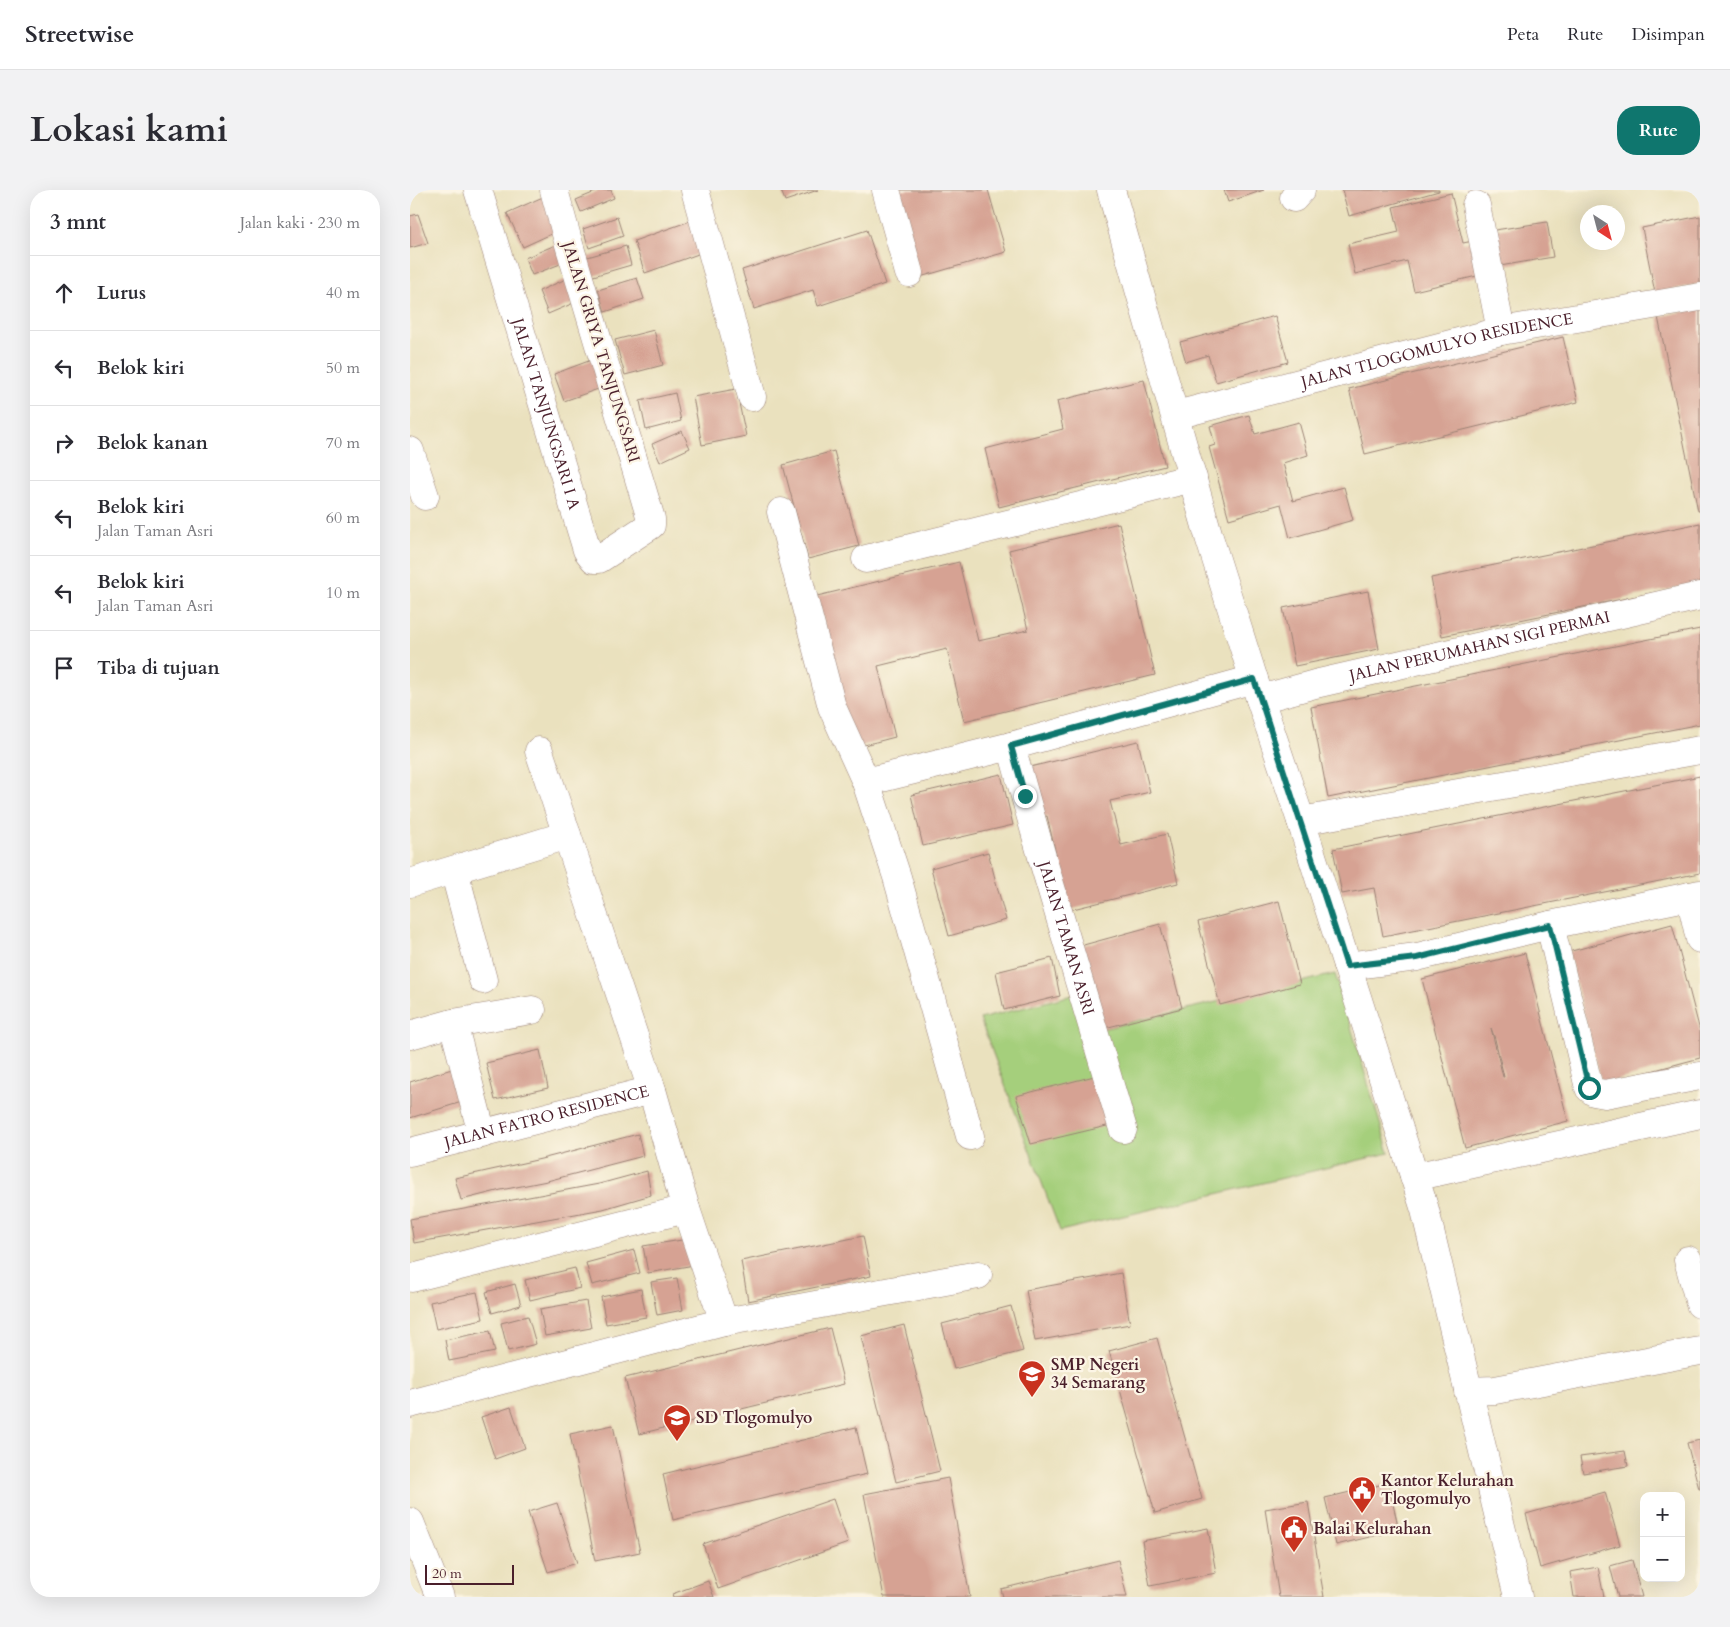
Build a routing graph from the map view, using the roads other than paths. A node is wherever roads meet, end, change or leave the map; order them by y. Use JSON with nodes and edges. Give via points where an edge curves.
{"nodes":[{"id":1,"x":478,"y":190,"type":"edge"},
{"id":2,"x":554,"y":190,"type":"edge"},
{"id":3,"x":695,"y":190,"type":"edge"},
{"id":4,"x":886,"y":190,"type":"edge"},
{"id":5,"x":1111,"y":190,"type":"edge"},
{"id":6,"x":1476,"y":205,"type":"dead end"},
{"id":7,"x":909,"y":273,"type":"dead end"},
{"id":8,"x":1700,"y":297,"type":"edge"},
{"id":9,"x":1501,"y":331,"type":"junction"},
{"id":10,"x":752,"y":397,"type":"dead end"},
{"id":11,"x":1176,"y":415,"type":"junction"},
{"id":12,"x":410,"y":451,"type":"edge"},
{"id":13,"x":1193,"y":478,"type":"junction"},
{"id":14,"x":425,"y":496,"type":"dead end"},
{"id":15,"x":780,"y":512,"type":"dead end"},
{"id":16,"x":650,"y":514,"type":"joint"},
{"id":17,"x":866,"y":559,"type":"dead end"},
{"id":18,"x":1700,"y":596,"type":"edge"},
{"id":19,"x":1257,"y":689,"type":"junction"},
{"id":20,"x":1011,"y":746,"type":"junction"},
{"id":21,"x":1700,"y":750,"type":"edge"},
{"id":22,"x":540,"y":751,"type":"dead end"},
{"id":23,"x":866,"y":782,"type":"junction"},
{"id":24,"x":1301,"y":821,"type":"junction"},
{"id":25,"x":567,"y":835,"type":"junction"},
{"id":26,"x":454,"y":870,"type":"junction"},
{"id":27,"x":410,"y":883,"type":"edge"},
{"id":28,"x":1695,"y":895,"type":"edge"},
{"id":29,"x":1550,"y":925,"type":"junction"},
{"id":30,"x":1700,"y":939,"type":"edge"},
{"id":31,"x":1347,"y":966,"type":"junction"},
{"id":32,"x":483,"y":980,"type":"dead end"},
{"id":33,"x":532,"y":1010,"type":"dead end"},
{"id":34,"x":453,"y":1022,"type":"junction"},
{"id":35,"x":410,"y":1034,"type":"edge"},
{"id":36,"x":1700,"y":1076,"type":"edge"},
{"id":37,"x":652,"y":1090,"type":"junction"},
{"id":38,"x":1700,"y":1114,"type":"edge"},
{"id":39,"x":1123,"y":1129,"type":"dead end"},
{"id":40,"x":482,"y":1134,"type":"junction"},
{"id":41,"x":970,"y":1136,"type":"dead end"},
{"id":42,"x":410,"y":1152,"type":"edge"},
{"id":43,"x":1414,"y":1177,"type":"junction"},
{"id":44,"x":686,"y":1209,"type":"junction"},
{"id":45,"x":1688,"y":1260,"type":"dead end"},
{"id":46,"x":978,"y":1275,"type":"dead end"},
{"id":47,"x":412,"y":1278,"type":"dead end"},
{"id":48,"x":1700,"y":1304,"type":"edge"},
{"id":49,"x":724,"y":1322,"type":"junction"},
{"id":50,"x":1700,"y":1351,"type":"edge"},
{"id":51,"x":1468,"y":1391,"type":"junction"},
{"id":52,"x":410,"y":1404,"type":"edge"},
{"id":53,"x":410,"y":1522,"type":"edge"},
{"id":54,"x":415,"y":1548,"type":"edge"},
{"id":55,"x":440,"y":1597,"type":"edge"},
{"id":56,"x":1518,"y":1597,"type":"edge"}],
"edges":[{"from":1,"to":16,"type":"street","name":"JALAN TANJUNGSARI I A","via":[[590,556],[599,559],[650,525]]},
{"from":2,"to":16,"type":"street","name":"JALAN GRIYA TANJUNGSARI"},
{"from":3,"to":10,"type":"street"},
{"from":4,"to":7,"type":"street"},
{"from":5,"to":11,"type":"street"},
{"from":6,"to":9,"type":"street"},
{"from":8,"to":9,"type":"street","name":"JALAN TLOGOMULYO RESIDENCE"},
{"from":9,"to":11,"type":"street","name":"JALAN TLOGOMULYO RESIDENCE"},
{"from":11,"to":13,"type":"street"},
{"from":12,"to":14,"type":"street"},
{"from":13,"to":17,"type":"street"},
{"from":13,"to":19,"type":"street"},
{"from":15,"to":23,"type":"street","via":[[832,707]]},
{"from":18,"to":19,"type":"street","name":"JALAN PERUMAHAN SIGI PERMAI","via":[[1325,682]]},
{"from":19,"to":20,"type":"street"},
{"from":19,"to":24,"type":"street"},
{"from":20,"to":23,"type":"street"},
{"from":20,"to":39,"type":"street","name":"JALAN TAMAN ASRI"},
{"from":21,"to":24,"type":"street"},
{"from":22,"to":25,"type":"street"},
{"from":23,"to":41,"type":"street","via":[[897,877]]},
{"from":24,"to":31,"type":"street"},
{"from":25,"to":26,"type":"street"},
{"from":25,"to":37,"type":"street"},
{"from":26,"to":27,"type":"street"},
{"from":26,"to":32,"type":"street"},
{"from":28,"to":29,"type":"street"},
{"from":28,"to":30,"type":"street"},
{"from":29,"to":31,"type":"street","via":[[1417,958]]},
{"from":29,"to":36,"type":"street","via":[[1589,1088],[1605,1094]]},
{"from":31,"to":43,"type":"street"},
{"from":33,"to":34,"type":"street"},
{"from":34,"to":35,"type":"street"},
{"from":34,"to":40,"type":"street"},
{"from":37,"to":40,"type":"street","name":"JALAN FATRO RESIDENCE"},
{"from":37,"to":44,"type":"street","name":"JALAN FATRO RESIDENCE"},
{"from":38,"to":43,"type":"street"},
{"from":40,"to":42,"type":"street","name":"JALAN FATRO RESIDENCE"},
{"from":43,"to":51,"type":"street","via":[[1425,1210]]},
{"from":44,"to":47,"type":"street"},
{"from":44,"to":49,"type":"street","name":"JALAN FATRO RESIDENCE"},
{"from":45,"to":48,"type":"street"},
{"from":46,"to":49,"type":"street"},
{"from":49,"to":52,"type":"street"},
{"from":50,"to":51,"type":"street","via":[[1495,1390]]},
{"from":51,"to":56,"type":"street"},
{"from":53,"to":54,"type":"street"},
{"from":54,"to":55,"type":"street"}]}
